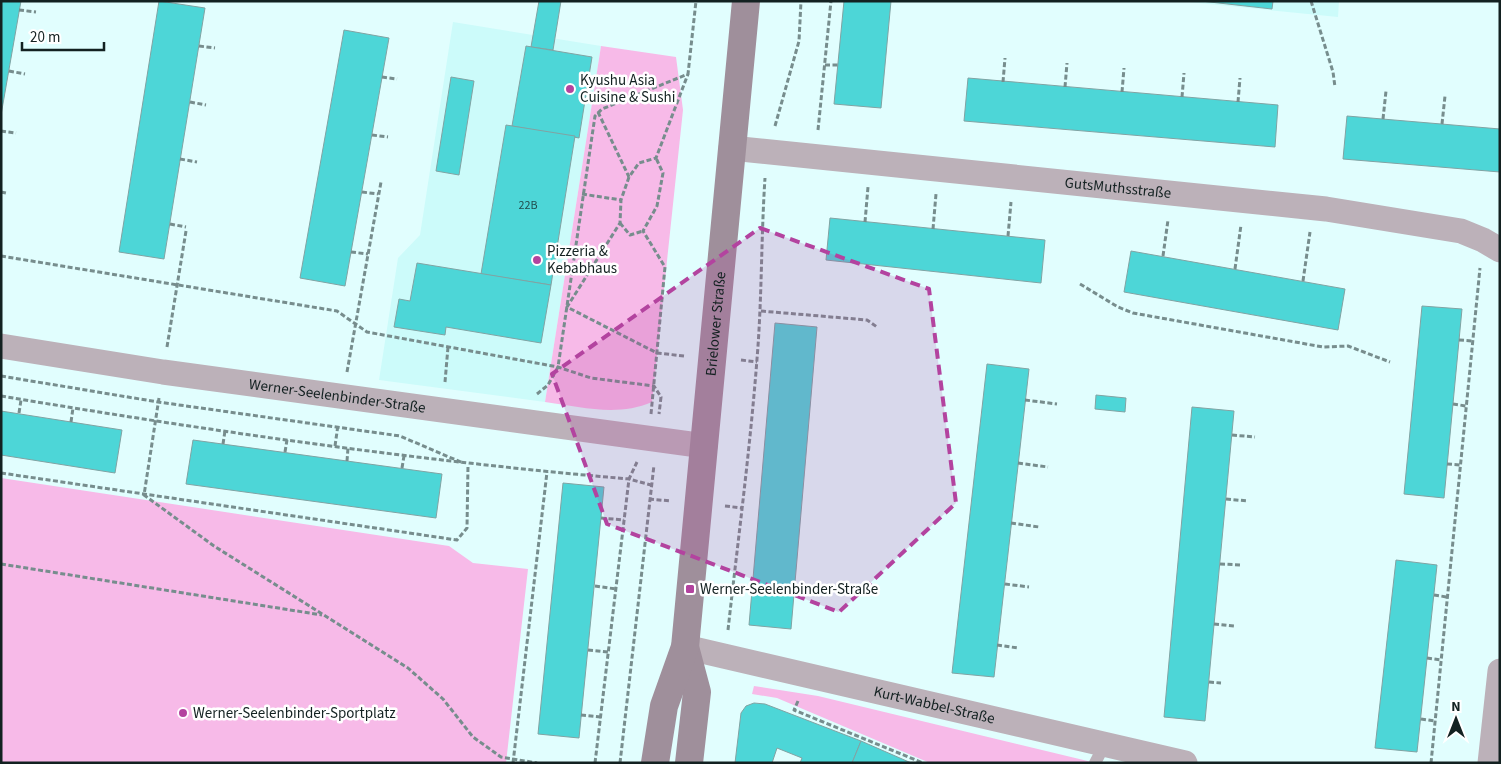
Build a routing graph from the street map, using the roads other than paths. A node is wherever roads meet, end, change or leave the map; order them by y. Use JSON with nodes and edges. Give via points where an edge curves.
{"nodes":[{"id":1,"x":746,"y":1,"type":"edge"},
{"id":2,"x":731,"y":148,"type":"junction"},
{"id":3,"x":1492,"y":245,"type":"edge"},
{"id":4,"x":1,"y":346,"type":"edge"},
{"id":5,"x":704,"y":446,"type":"junction"},
{"id":6,"x":685,"y":647,"type":"junction"},
{"id":7,"x":1500,"y":671,"type":"edge"},
{"id":8,"x":1100,"y":753,"type":"edge"},
{"id":9,"x":655,"y":763,"type":"edge"},
{"id":10,"x":689,"y":763,"type":"edge"},
{"id":11,"x":1185,"y":763,"type":"edge"},
{"id":12,"x":1490,"y":763,"type":"edge"}],
"edges":[{"from":1,"to":2,"type":"main road","name":"Brielower Straße"},
{"from":2,"to":3,"type":"street","name":"GutsMuthsstraße","via":[[1313,207],[1460,231]]},
{"from":2,"to":5,"type":"main road","name":"Brielower Straße"},
{"from":4,"to":5,"type":"street","name":"Werner-Seelenbinder-Straße","via":[[163,372]]},
{"from":5,"to":6,"type":"main road","name":"Brielower Straße"},
{"from":6,"to":8,"type":"street","name":"Kurt-Wabbel-Straße","via":[[809,676]]},
{"from":6,"to":9,"type":"main road","name":"Brielower Straße","via":[[664,706]]},
{"from":6,"to":10,"type":"main road","name":"Brielower Straße","via":[[697,692]]},
{"from":7,"to":12,"type":"street"},
{"from":8,"to":11,"type":"street","name":"Kurt-Wabbel-Straße"}]}
